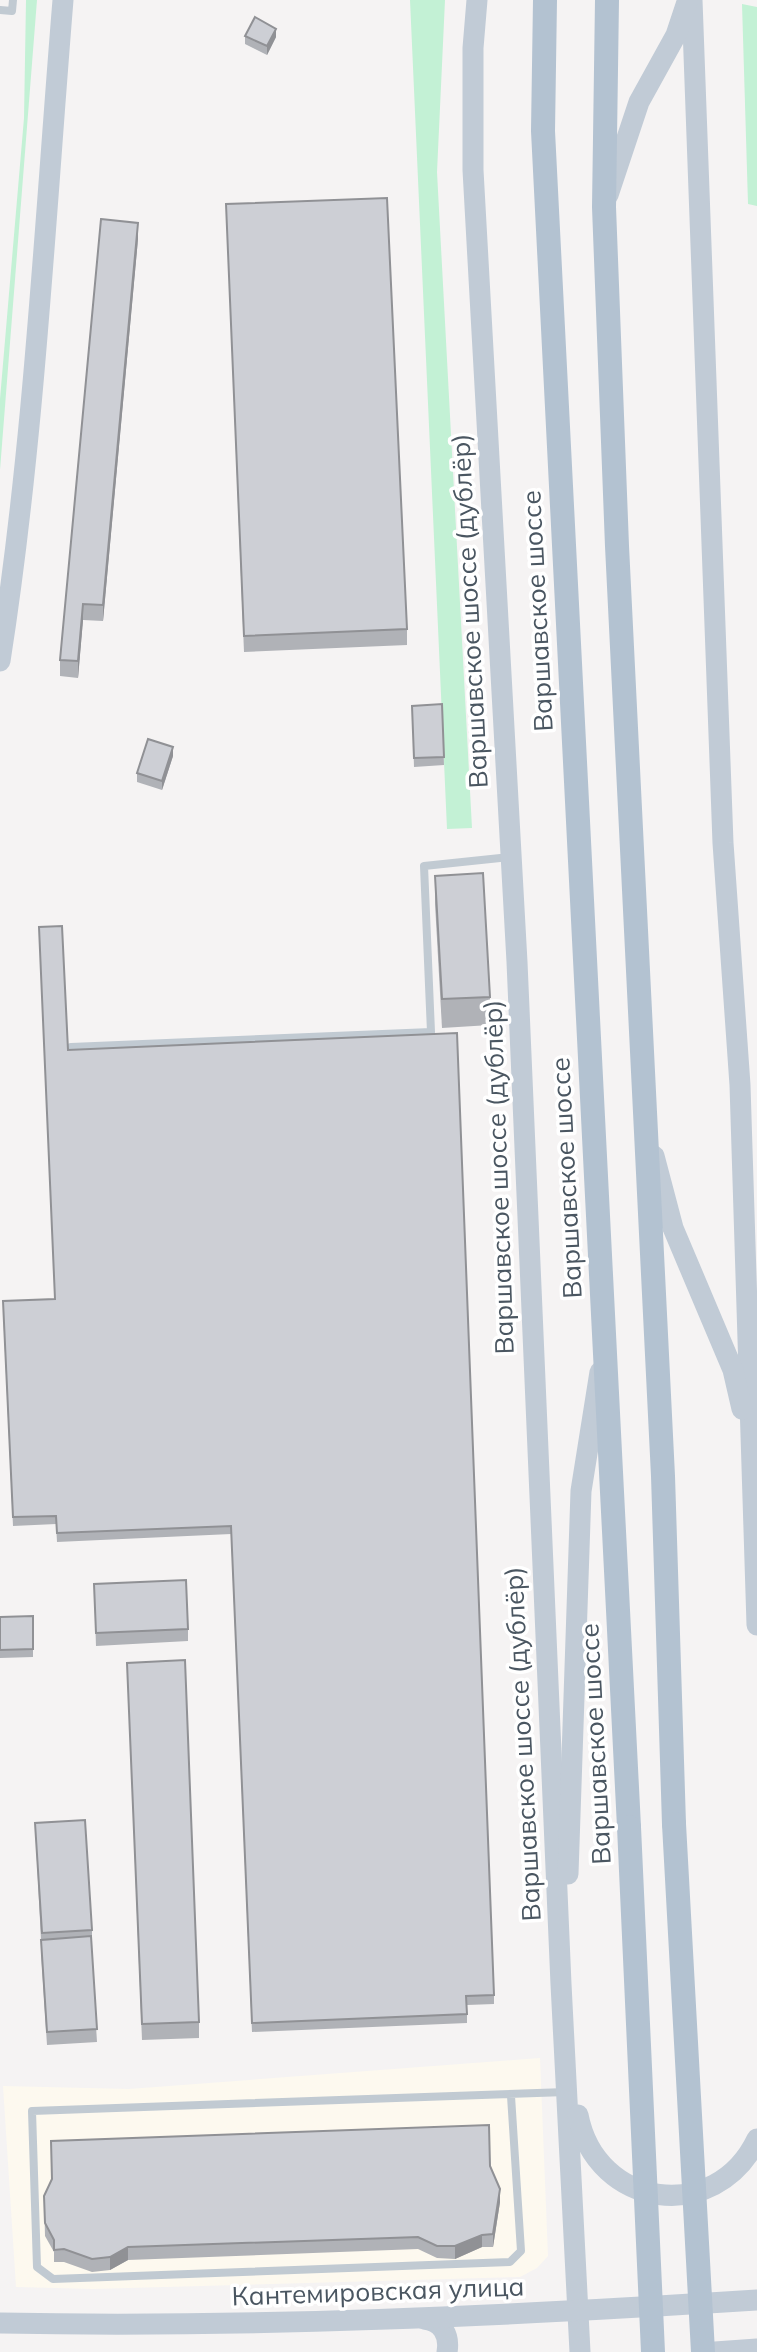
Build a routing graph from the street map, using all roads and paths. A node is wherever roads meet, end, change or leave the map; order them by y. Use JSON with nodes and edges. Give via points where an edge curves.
{"nodes":[{"id":1,"x":13,"y":0,"type":"edge"},
{"id":2,"x":63,"y":0,"type":"edge"},
{"id":3,"x":477,"y":0,"type":"edge"},
{"id":4,"x":545,"y":0,"type":"edge"},
{"id":5,"x":607,"y":0,"type":"edge"},
{"id":6,"x":690,"y":0,"type":"edge"},
{"id":7,"x":0,"y":10,"type":"edge"},
{"id":8,"x":604,"y":207,"type":"junction"},
{"id":9,"x":0,"y":661,"type":"edge"},
{"id":10,"x":511,"y":857,"type":"junction"},
{"id":11,"x":71,"y":1047,"type":"edge"},
{"id":12,"x":648,"y":1133,"type":"junction"},
{"id":13,"x":604,"y":1346,"type":"junction"},
{"id":14,"x":753,"y":1459,"type":"junction"},
{"id":15,"x":757,"y":1625,"type":"edge"},
{"id":16,"x":561,"y":1984,"type":"junction"},
{"id":17,"x":565,"y":2051,"type":"junction"},
{"id":18,"x":566,"y":2092,"type":"junction"},
{"id":19,"x":512,"y":2096,"type":"junction"},
{"id":20,"x":757,"y":2139,"type":"edge"},
{"id":21,"x":757,"y":2300,"type":"edge"},
{"id":22,"x":0,"y":2308,"type":"edge"},
{"id":23,"x":578,"y":2311,"type":"junction"},
{"id":24,"x":422,"y":2319,"type":"junction"},
{"id":25,"x":0,"y":2323,"type":"edge"},
{"id":26,"x":56,"y":2324,"type":"junction"},
{"id":27,"x":757,"y":2349,"type":"edge"},
{"id":28,"x":447,"y":2352,"type":"edge"},
{"id":29,"x":580,"y":2352,"type":"edge"},
{"id":30,"x":653,"y":2352,"type":"edge"},
{"id":31,"x":703,"y":2352,"type":"edge"},
{"id":32,"x":715,"y":2352,"type":"edge"}],
"edges":[{"from":1,"to":7,"type":"lane","via":[[12,11]]},
{"from":2,"to":9,"type":"main road","via":[[34,360],[12,586]]},
{"from":3,"to":10,"type":"main road","name":"Варшавское шоссе (дублёр)","via":[[473,170]]},
{"from":4,"to":13,"type":"main road","name":"Варшавское шоссе","via":[[543,131]]},
{"from":5,"to":8,"type":"main road"},
{"from":6,"to":8,"type":"main road","via":[[639,102]]},
{"from":6,"to":14,"type":"main road"},
{"from":8,"to":12,"type":"main road"},
{"from":10,"to":11,"type":"lane","via":[[424,866],[431,1032]]},
{"from":10,"to":16,"type":"main road","name":"Варшавское шоссе (дублёр)"},
{"from":12,"to":14,"type":"main road","via":[[673,1228],[733,1370]]},
{"from":12,"to":31,"type":"main road","bridge":true,"via":[[674,1825]]},
{"from":13,"to":16,"type":"main road","via":[[581,1491]]},
{"from":13,"to":30,"type":"main road","name":"Варшавское шоссе","bridge":true},
{"from":14,"to":15,"type":"main road"},
{"from":16,"to":17,"type":"main road","name":"Варшавское шоссе (дублёр)"},
{"from":17,"to":18,"type":"main road","name":"Варшавское шоссе (дублёр)"},
{"from":17,"to":20,"type":"main road","via":[[582,2139],[604,2169],[636,2189],[673,2195],[710,2186],[741,2164]]},
{"from":18,"to":19,"type":"lane"},
{"from":18,"to":23,"type":"main road","name":"Варшавское шоссе (дублёр)"},
{"from":19,"to":19,"type":"lane","via":[[521,2251],[510,2262],[53,2279],[37,2267],[32,2111]]},
{"from":21,"to":23,"type":"main road","name":"Кантемировская улица"},
{"from":22,"to":26,"type":"main road"},
{"from":23,"to":24,"type":"main road","name":"Кантемировская улица"},
{"from":23,"to":29,"type":"main road","name":"Варшавское шоссе (дублёр)"},
{"from":24,"to":26,"type":"main road","name":"Кантемировская улица"},
{"from":24,"to":28,"type":"main road","via":[[431,2319],[445,2330]]},
{"from":25,"to":26,"type":"main road","name":"Кантемировская улица"},
{"from":27,"to":32,"type":"main road"}]}
